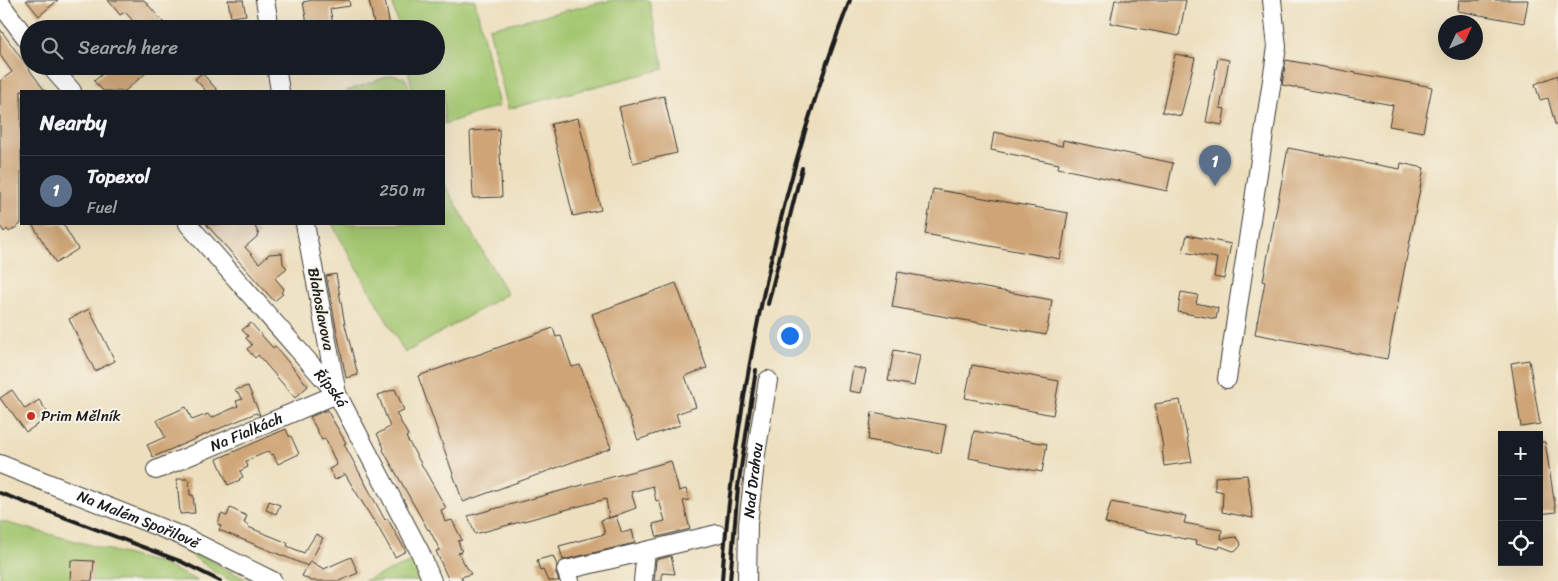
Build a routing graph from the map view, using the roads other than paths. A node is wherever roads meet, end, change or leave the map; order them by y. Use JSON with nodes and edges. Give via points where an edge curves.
{"nodes":[{"id":1,"x":265,"y":0,"type":"edge"},
{"id":2,"x":1272,"y":0,"type":"edge"},
{"id":3,"x":0,"y":3,"type":"edge"},
{"id":4,"x":268,"y":20,"type":"edge"},
{"id":5,"x":20,"y":30,"type":"edge"},
{"id":6,"x":58,"y":75,"type":"edge"},
{"id":7,"x":276,"y":75,"type":"edge"},
{"id":8,"x":71,"y":90,"type":"edge"},
{"id":9,"x":275,"y":90,"type":"edge"},
{"id":10,"x":189,"y":225,"type":"edge"},
{"id":11,"x":305,"y":225,"type":"edge"},
{"id":12,"x":1227,"y":378,"type":"dead end"},
{"id":13,"x":768,"y":380,"type":"dead end"},
{"id":14,"x":337,"y":394,"type":"junction"},
{"id":15,"x":0,"y":464,"type":"edge"},
{"id":16,"x":156,"y":470,"type":"dead end"},
{"id":17,"x":717,"y":534,"type":"dead end"},
{"id":18,"x":646,"y":551,"type":"junction"},
{"id":19,"x":273,"y":581,"type":"edge"},
{"id":20,"x":432,"y":581,"type":"edge"},
{"id":21,"x":570,"y":581,"type":"edge"},
{"id":22,"x":643,"y":581,"type":"edge"},
{"id":23,"x":747,"y":581,"type":"edge"}],
"edges":[{"from":1,"to":4,"type":"street"},
{"from":2,"to":12,"type":"street","via":[[1277,47]]},
{"from":3,"to":5,"type":"street"},
{"from":6,"to":8,"type":"street"},
{"from":7,"to":9,"type":"street"},
{"from":10,"to":14,"type":"street","name":"Řípská"},
{"from":11,"to":14,"type":"street","name":"Blahoslavova"},
{"from":13,"to":23,"type":"street","name":"Nad Drahou","via":[[748,524]]},
{"from":14,"to":16,"type":"street","name":"Na Fialkách"},
{"from":14,"to":20,"type":"street","name":"Řípská"},
{"from":15,"to":19,"type":"street","name":"Na Malém Spořilově","via":[[184,537]]},
{"from":17,"to":18,"type":"street"},
{"from":18,"to":21,"type":"street","via":[[566,570]]},
{"from":18,"to":22,"type":"street"}]}
